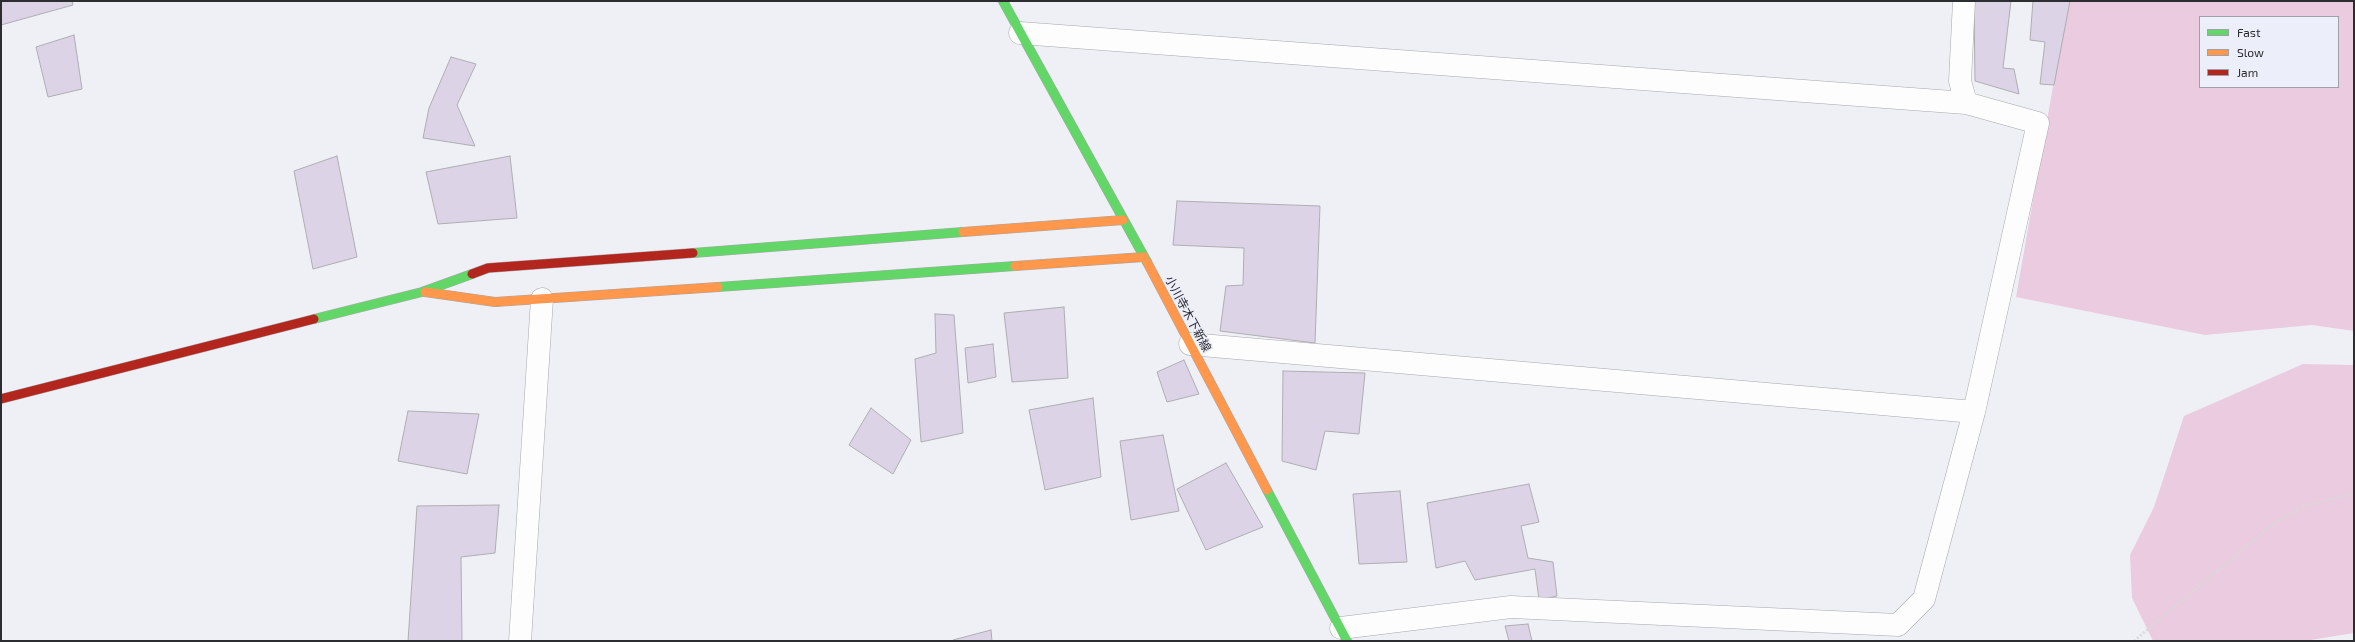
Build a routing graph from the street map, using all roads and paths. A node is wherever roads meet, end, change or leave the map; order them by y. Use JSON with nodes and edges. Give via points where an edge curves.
{"nodes":[{"id":1,"x":1002,"y":1,"type":"edge"},
{"id":2,"x":1964,"y":1,"type":"edge"},
{"id":3,"x":1020,"y":33,"type":"junction"},
{"id":4,"x":1966,"y":102,"type":"junction"},
{"id":5,"x":1123,"y":220,"type":"junction"},
{"id":6,"x":1144,"y":256,"type":"junction"},
{"id":7,"x":422,"y":292,"type":"junction"},
{"id":8,"x":542,"y":299,"type":"junction"},
{"id":9,"x":1190,"y":344,"type":"junction"},
{"id":10,"x":1,"y":399,"type":"edge"},
{"id":11,"x":1974,"y":412,"type":"junction"},
{"id":12,"x":2354,"y":493,"type":"edge"},
{"id":13,"x":1344,"y":635,"type":"edge"},
{"id":14,"x":520,"y":641,"type":"edge"},
{"id":15,"x":2134,"y":641,"type":"edge"}],
"edges":[{"from":1,"to":3,"type":"street","name":"小川寺木下新線"},
{"from":2,"to":4,"type":"street","via":[[1960,81]]},
{"from":3,"to":4,"type":"street"},
{"from":3,"to":5,"type":"street","name":"小川寺木下新線"},
{"from":4,"to":11,"type":"street","via":[[2038,124]]},
{"from":5,"to":6,"type":"street","name":"小川寺木下新線"},
{"from":5,"to":7,"type":"street","via":[[488,268]]},
{"from":6,"to":8,"type":"street"},
{"from":6,"to":9,"type":"street","name":"小川寺木下新線"},
{"from":7,"to":8,"type":"street","via":[[496,302]]},
{"from":7,"to":10,"type":"street"},
{"from":8,"to":14,"type":"street"},
{"from":9,"to":11,"type":"street"},
{"from":9,"to":13,"type":"street","name":"小川寺木下新線"},
{"from":11,"to":13,"type":"street","via":[[1924,600],[1898,625],[1511,607]]},
{"from":12,"to":15,"type":"path","via":[[2306,505],[2273,524]]}]}
